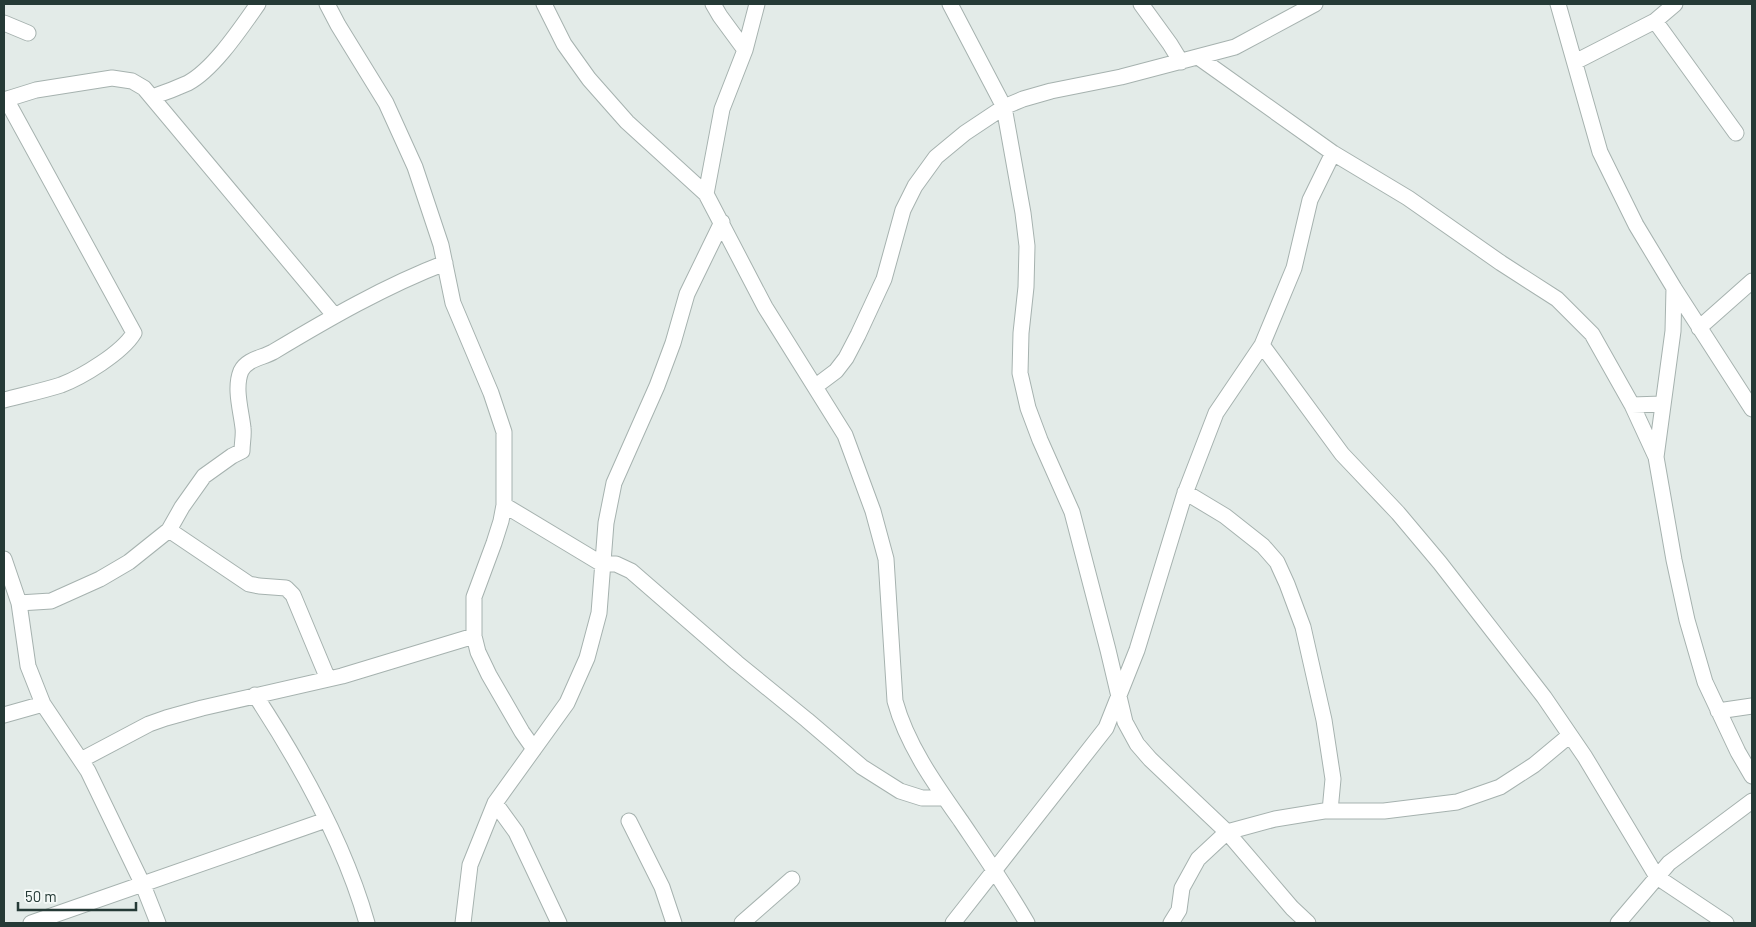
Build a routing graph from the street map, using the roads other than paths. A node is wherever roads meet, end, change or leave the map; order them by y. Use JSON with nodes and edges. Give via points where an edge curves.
{"nodes":[{"id":1,"x":258,"y":4,"type":"edge"},
{"id":2,"x":326,"y":4,"type":"edge"},
{"id":3,"x":544,"y":4,"type":"edge"},
{"id":4,"x":713,"y":4,"type":"edge"},
{"id":5,"x":757,"y":4,"type":"edge"},
{"id":6,"x":950,"y":4,"type":"edge"},
{"id":7,"x":1141,"y":4,"type":"edge"},
{"id":8,"x":1315,"y":4,"type":"edge"},
{"id":9,"x":1558,"y":4,"type":"edge"},
{"id":10,"x":1675,"y":4,"type":"edge"},
{"id":11,"x":1292,"y":9,"type":"edge"},
{"id":12,"x":1655,"y":21,"type":"junction"},
{"id":13,"x":4,"y":23,"type":"edge"},
{"id":14,"x":28,"y":34,"type":"dead end"},
{"id":15,"x":745,"y":50,"type":"junction"},
{"id":16,"x":1198,"y":57,"type":"junction"},
{"id":17,"x":1181,"y":62,"type":"junction"},
{"id":18,"x":1575,"y":62,"type":"junction"},
{"id":19,"x":152,"y":98,"type":"junction"},
{"id":20,"x":5,"y":100,"type":"edge"},
{"id":21,"x":1004,"y":107,"type":"junction"},
{"id":22,"x":1736,"y":133,"type":"dead end"},
{"id":23,"x":1333,"y":153,"type":"junction"},
{"id":24,"x":706,"y":194,"type":"junction"},
{"id":25,"x":722,"y":222,"type":"junction"},
{"id":26,"x":445,"y":263,"type":"junction"},
{"id":27,"x":1752,"y":281,"type":"edge"},
{"id":28,"x":1674,"y":288,"type":"junction"},
{"id":29,"x":334,"y":316,"type":"junction"},
{"id":30,"x":1696,"y":323,"type":"junction"},
{"id":31,"x":1673,"y":331,"type":"junction"},
{"id":32,"x":1262,"y":345,"type":"junction"},
{"id":33,"x":816,"y":386,"type":"junction"},
{"id":34,"x":4,"y":400,"type":"edge"},
{"id":35,"x":1662,"y":404,"type":"junction"},
{"id":36,"x":1632,"y":405,"type":"junction"},
{"id":37,"x":1752,"y":409,"type":"edge"},
{"id":38,"x":1656,"y":457,"type":"junction"},
{"id":39,"x":1185,"y":492,"type":"junction"},
{"id":40,"x":504,"y":505,"type":"junction"},
{"id":41,"x":168,"y":530,"type":"junction"},
{"id":42,"x":4,"y":560,"type":"edge"},
{"id":43,"x":602,"y":564,"type":"junction"},
{"id":44,"x":18,"y":603,"type":"junction"},
{"id":45,"x":474,"y":636,"type":"junction"},
{"id":46,"x":328,"y":679,"type":"junction"},
{"id":47,"x":256,"y":695,"type":"junction"},
{"id":48,"x":1119,"y":698,"type":"junction"},
{"id":49,"x":43,"y":704,"type":"junction"},
{"id":50,"x":1752,"y":706,"type":"edge"},
{"id":51,"x":1718,"y":711,"type":"junction"},
{"id":52,"x":4,"y":715,"type":"edge"},
{"id":53,"x":1570,"y":735,"type":"junction"},
{"id":54,"x":534,"y":749,"type":"junction"},
{"id":55,"x":81,"y":760,"type":"junction"},
{"id":56,"x":1752,"y":776,"type":"edge"},
{"id":57,"x":945,"y":798,"type":"junction"},
{"id":58,"x":1752,"y":801,"type":"edge"},
{"id":59,"x":495,"y":803,"type":"junction"},
{"id":60,"x":1330,"y":811,"type":"junction"},
{"id":61,"x":326,"y":820,"type":"junction"},
{"id":62,"x":629,"y":820,"type":"dead end"},
{"id":63,"x":1227,"y":832,"type":"junction"},
{"id":64,"x":994,"y":870,"type":"junction"},
{"id":65,"x":1657,"y":877,"type":"junction"},
{"id":66,"x":792,"y":879,"type":"dead end"},
{"id":67,"x":143,"y":885,"type":"junction"},
{"id":68,"x":31,"y":923,"type":"edge"},
{"id":69,"x":158,"y":923,"type":"edge"},
{"id":70,"x":368,"y":923,"type":"edge"},
{"id":71,"x":463,"y":923,"type":"edge"},
{"id":72,"x":559,"y":923,"type":"edge"},
{"id":73,"x":674,"y":923,"type":"edge"},
{"id":74,"x":742,"y":923,"type":"edge"},
{"id":75,"x":953,"y":923,"type":"edge"},
{"id":76,"x":1028,"y":923,"type":"edge"},
{"id":77,"x":1171,"y":923,"type":"edge"},
{"id":78,"x":1308,"y":923,"type":"edge"},
{"id":79,"x":1618,"y":923,"type":"edge"},
{"id":80,"x":1726,"y":923,"type":"edge"}],
"edges":[{"from":1,"to":19,"type":"street","via":[[204,72]]},
{"from":2,"to":26,"type":"street","via":[[386,103],[415,167]]},
{"from":3,"to":24,"type":"street","via":[[564,44],[589,79],[627,122]]},
{"from":4,"to":15,"type":"street"},
{"from":5,"to":15,"type":"street"},
{"from":6,"to":21,"type":"street"},
{"from":7,"to":17,"type":"street"},
{"from":8,"to":11,"type":"street"},
{"from":9,"to":18,"type":"street"},
{"from":10,"to":12,"type":"street"},
{"from":11,"to":16,"type":"street","via":[[1236,47]]},
{"from":12,"to":18,"type":"street"},
{"from":12,"to":22,"type":"street"},
{"from":13,"to":14,"type":"street"},
{"from":15,"to":24,"type":"street","via":[[722,109]]},
{"from":16,"to":17,"type":"street"},
{"from":16,"to":23,"type":"street"},
{"from":17,"to":21,"type":"street","via":[[1051,91]]},
{"from":18,"to":28,"type":"street","via":[[1600,152],[1636,225]]},
{"from":19,"to":20,"type":"street","via":[[132,81],[112,78],[36,90]]},
{"from":19,"to":29,"type":"street"},
{"from":20,"to":34,"type":"street","via":[[134,333],[129,341],[100,364],[62,384]]},
{"from":21,"to":33,"type":"street","via":[[936,157],[916,186],[903,210],[884,280],[858,335],[836,371]]},
{"from":21,"to":48,"type":"street","via":[[1027,246],[1020,373],[1028,408],[1072,512]]},
{"from":23,"to":32,"type":"street","via":[[1310,200],[1294,268]]},
{"from":23,"to":36,"type":"street","via":[[1408,198],[1557,299],[1592,334]]},
{"from":24,"to":25,"type":"street"},
{"from":25,"to":33,"type":"street","via":[[765,307]]},
{"from":25,"to":43,"type":"street","via":[[688,294],[658,386],[614,483]]},
{"from":26,"to":29,"type":"street","via":[[411,276]]},
{"from":26,"to":40,"type":"street","via":[[453,303],[504,432]]},
{"from":27,"to":30,"type":"street"},
{"from":28,"to":30,"type":"street"},
{"from":28,"to":31,"type":"street"},
{"from":29,"to":41,"type":"street","via":[[252,360],[242,370],[238,383],[242,450],[204,476]]},
{"from":30,"to":31,"type":"street"},
{"from":30,"to":37,"type":"street"},
{"from":31,"to":35,"type":"street"},
{"from":32,"to":39,"type":"street","via":[[1216,413]]},
{"from":32,"to":53,"type":"street","via":[[1342,454],[1440,563]]},
{"from":33,"to":57,"type":"street","via":[[846,435],[886,559],[895,701],[900,720]]},
{"from":35,"to":36,"type":"street"},
{"from":35,"to":38,"type":"street"},
{"from":36,"to":38,"type":"street"},
{"from":38,"to":51,"type":"street","via":[[1687,620],[1705,682]]},
{"from":39,"to":48,"type":"street"},
{"from":39,"to":60,"type":"street","via":[[1225,516],[1263,546],[1277,562],[1303,627],[1324,720],[1332,779]]},
{"from":40,"to":43,"type":"street"},
{"from":40,"to":45,"type":"street","via":[[474,597]]},
{"from":41,"to":44,"type":"street","via":[[129,562],[100,579],[51,601]]},
{"from":41,"to":46,"type":"street","via":[[249,584],[286,588],[293,595]]},
{"from":42,"to":44,"type":"street"},
{"from":43,"to":54,"type":"street","via":[[599,613],[588,658],[567,703]]},
{"from":43,"to":57,"type":"street","via":[[616,564],[631,571],[862,767],[900,791],[922,798]]},
{"from":44,"to":49,"type":"street","via":[[28,666]]},
{"from":45,"to":46,"type":"street"},
{"from":45,"to":54,"type":"street","via":[[489,675]]},
{"from":46,"to":47,"type":"street"},
{"from":47,"to":55,"type":"street","via":[[149,724]]},
{"from":47,"to":61,"type":"street","via":[[281,734]]},
{"from":48,"to":63,"type":"street","via":[[1125,722],[1137,744]]},
{"from":48,"to":64,"type":"street","via":[[1106,728]]},
{"from":49,"to":52,"type":"street"},
{"from":49,"to":55,"type":"street"},
{"from":50,"to":51,"type":"street"},
{"from":51,"to":56,"type":"street"},
{"from":53,"to":60,"type":"street","via":[[1534,765],[1500,787],[1456,802],[1384,810]]},
{"from":53,"to":65,"type":"street"},
{"from":54,"to":59,"type":"street"},
{"from":55,"to":67,"type":"street"},
{"from":57,"to":64,"type":"street"},
{"from":58,"to":65,"type":"street","via":[[1669,863]]},
{"from":59,"to":71,"type":"street","via":[[470,865]]},
{"from":59,"to":72,"type":"street","via":[[516,832]]},
{"from":60,"to":63,"type":"street","via":[[1275,819]]},
{"from":61,"to":67,"type":"street"},
{"from":61,"to":70,"type":"street","via":[[359,894]]},
{"from":62,"to":73,"type":"street","via":[[662,887]]},
{"from":63,"to":77,"type":"street","via":[[1198,859],[1182,888],[1179,910]]},
{"from":63,"to":78,"type":"street"},
{"from":64,"to":75,"type":"street"},
{"from":64,"to":76,"type":"street"},
{"from":65,"to":79,"type":"street"},
{"from":65,"to":80,"type":"street"},
{"from":66,"to":74,"type":"street"},
{"from":67,"to":68,"type":"street"},
{"from":67,"to":69,"type":"street"}]}
